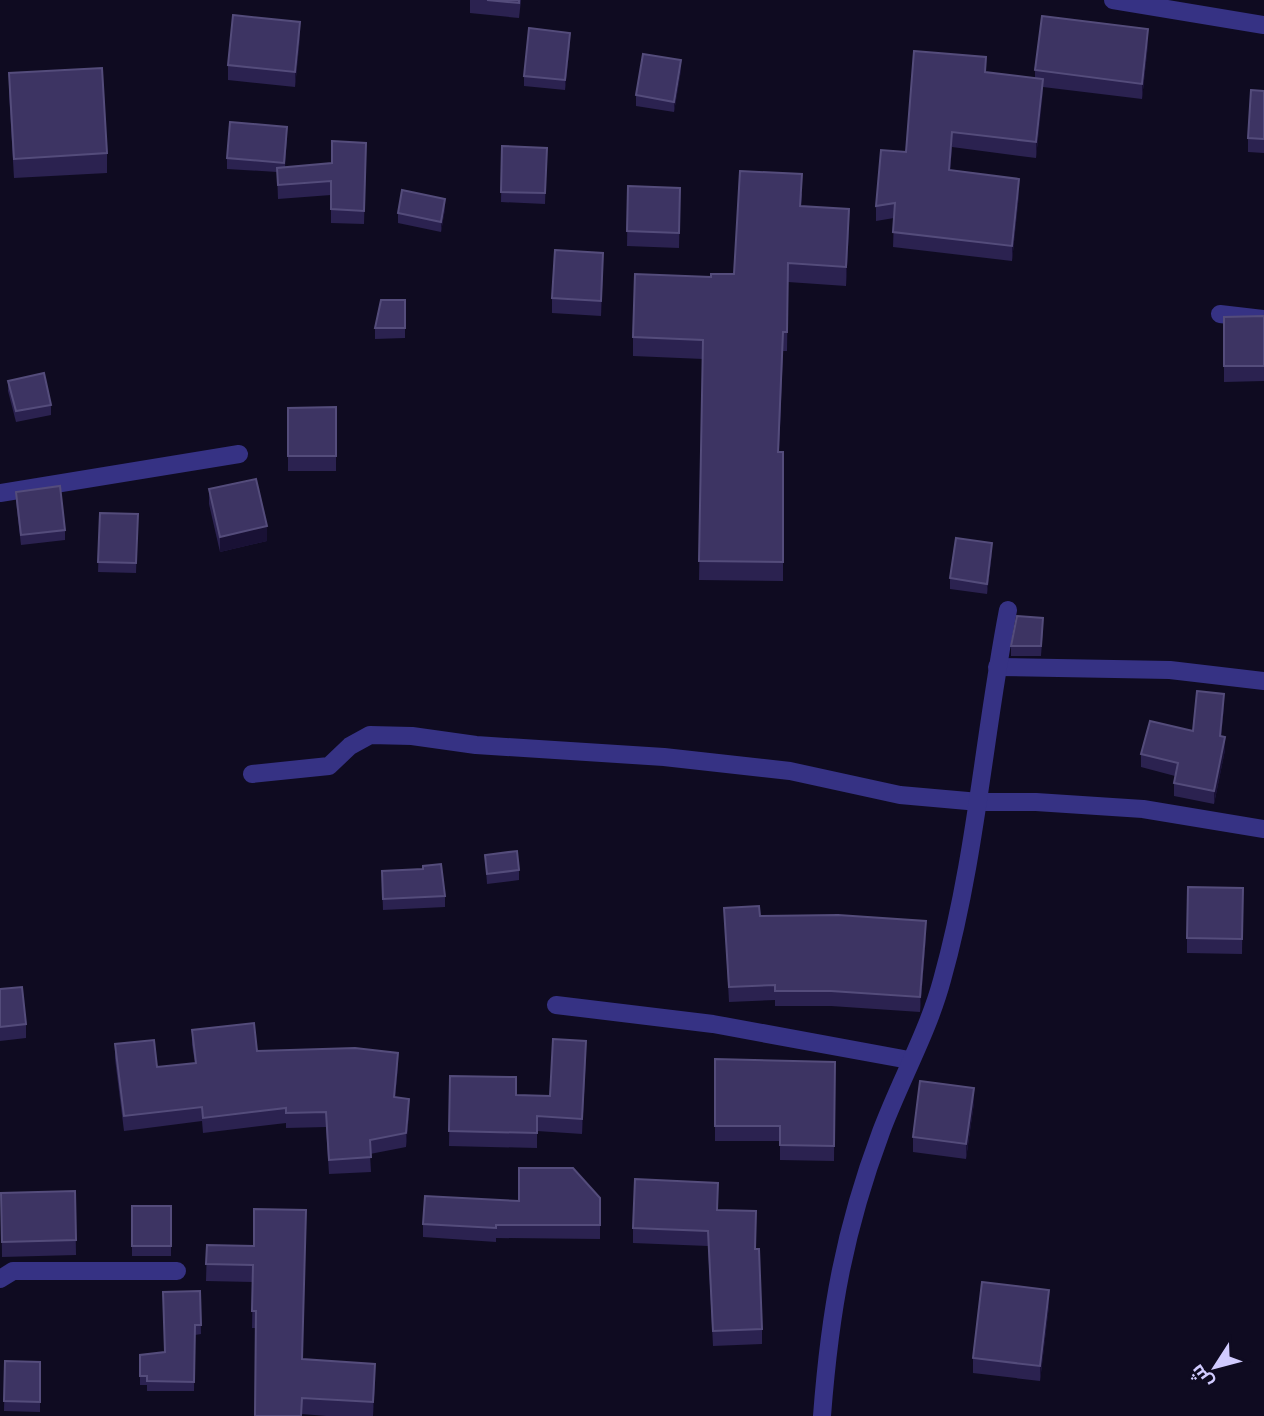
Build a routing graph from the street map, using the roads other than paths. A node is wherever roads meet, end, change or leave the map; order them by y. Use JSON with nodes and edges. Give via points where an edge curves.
{"nodes":[{"id":1,"x":1113,"y":0,"type":"edge"},
{"id":2,"x":1264,"y":25,"type":"edge"},
{"id":3,"x":1220,"y":314,"type":"dead end"},
{"id":4,"x":1264,"y":319,"type":"edge"},
{"id":5,"x":239,"y":454,"type":"dead end"},
{"id":6,"x":0,"y":493,"type":"edge"},
{"id":7,"x":1008,"y":610,"type":"dead end"},
{"id":8,"x":997,"y":667,"type":"junction"},
{"id":9,"x":1264,"y":681,"type":"edge"},
{"id":10,"x":252,"y":774,"type":"dead end"},
{"id":11,"x":979,"y":802,"type":"junction"},
{"id":12,"x":1264,"y":829,"type":"edge"},
{"id":13,"x":556,"y":1005,"type":"dead end"},
{"id":14,"x":909,"y":1060,"type":"junction"},
{"id":15,"x":177,"y":1271,"type":"dead end"},
{"id":16,"x":0,"y":1279,"type":"edge"},
{"id":17,"x":822,"y":1416,"type":"edge"}],
"edges":[{"from":1,"to":2,"type":"street"},
{"from":3,"to":4,"type":"street"},
{"from":5,"to":6,"type":"street"},
{"from":7,"to":8,"type":"street"},
{"from":8,"to":9,"type":"street","via":[[1170,670]]},
{"from":8,"to":11,"type":"street"},
{"from":10,"to":11,"type":"street","via":[[329,766],[370,735],[412,736],[790,771],[900,795]]},
{"from":11,"to":12,"type":"street","via":[[1143,809]]},
{"from":11,"to":14,"type":"street","via":[[942,983]]},
{"from":13,"to":14,"type":"street","via":[[713,1024]]},
{"from":14,"to":17,"type":"street","via":[[844,1247]]},
{"from":15,"to":16,"type":"street","via":[[13,1271]]}]}
